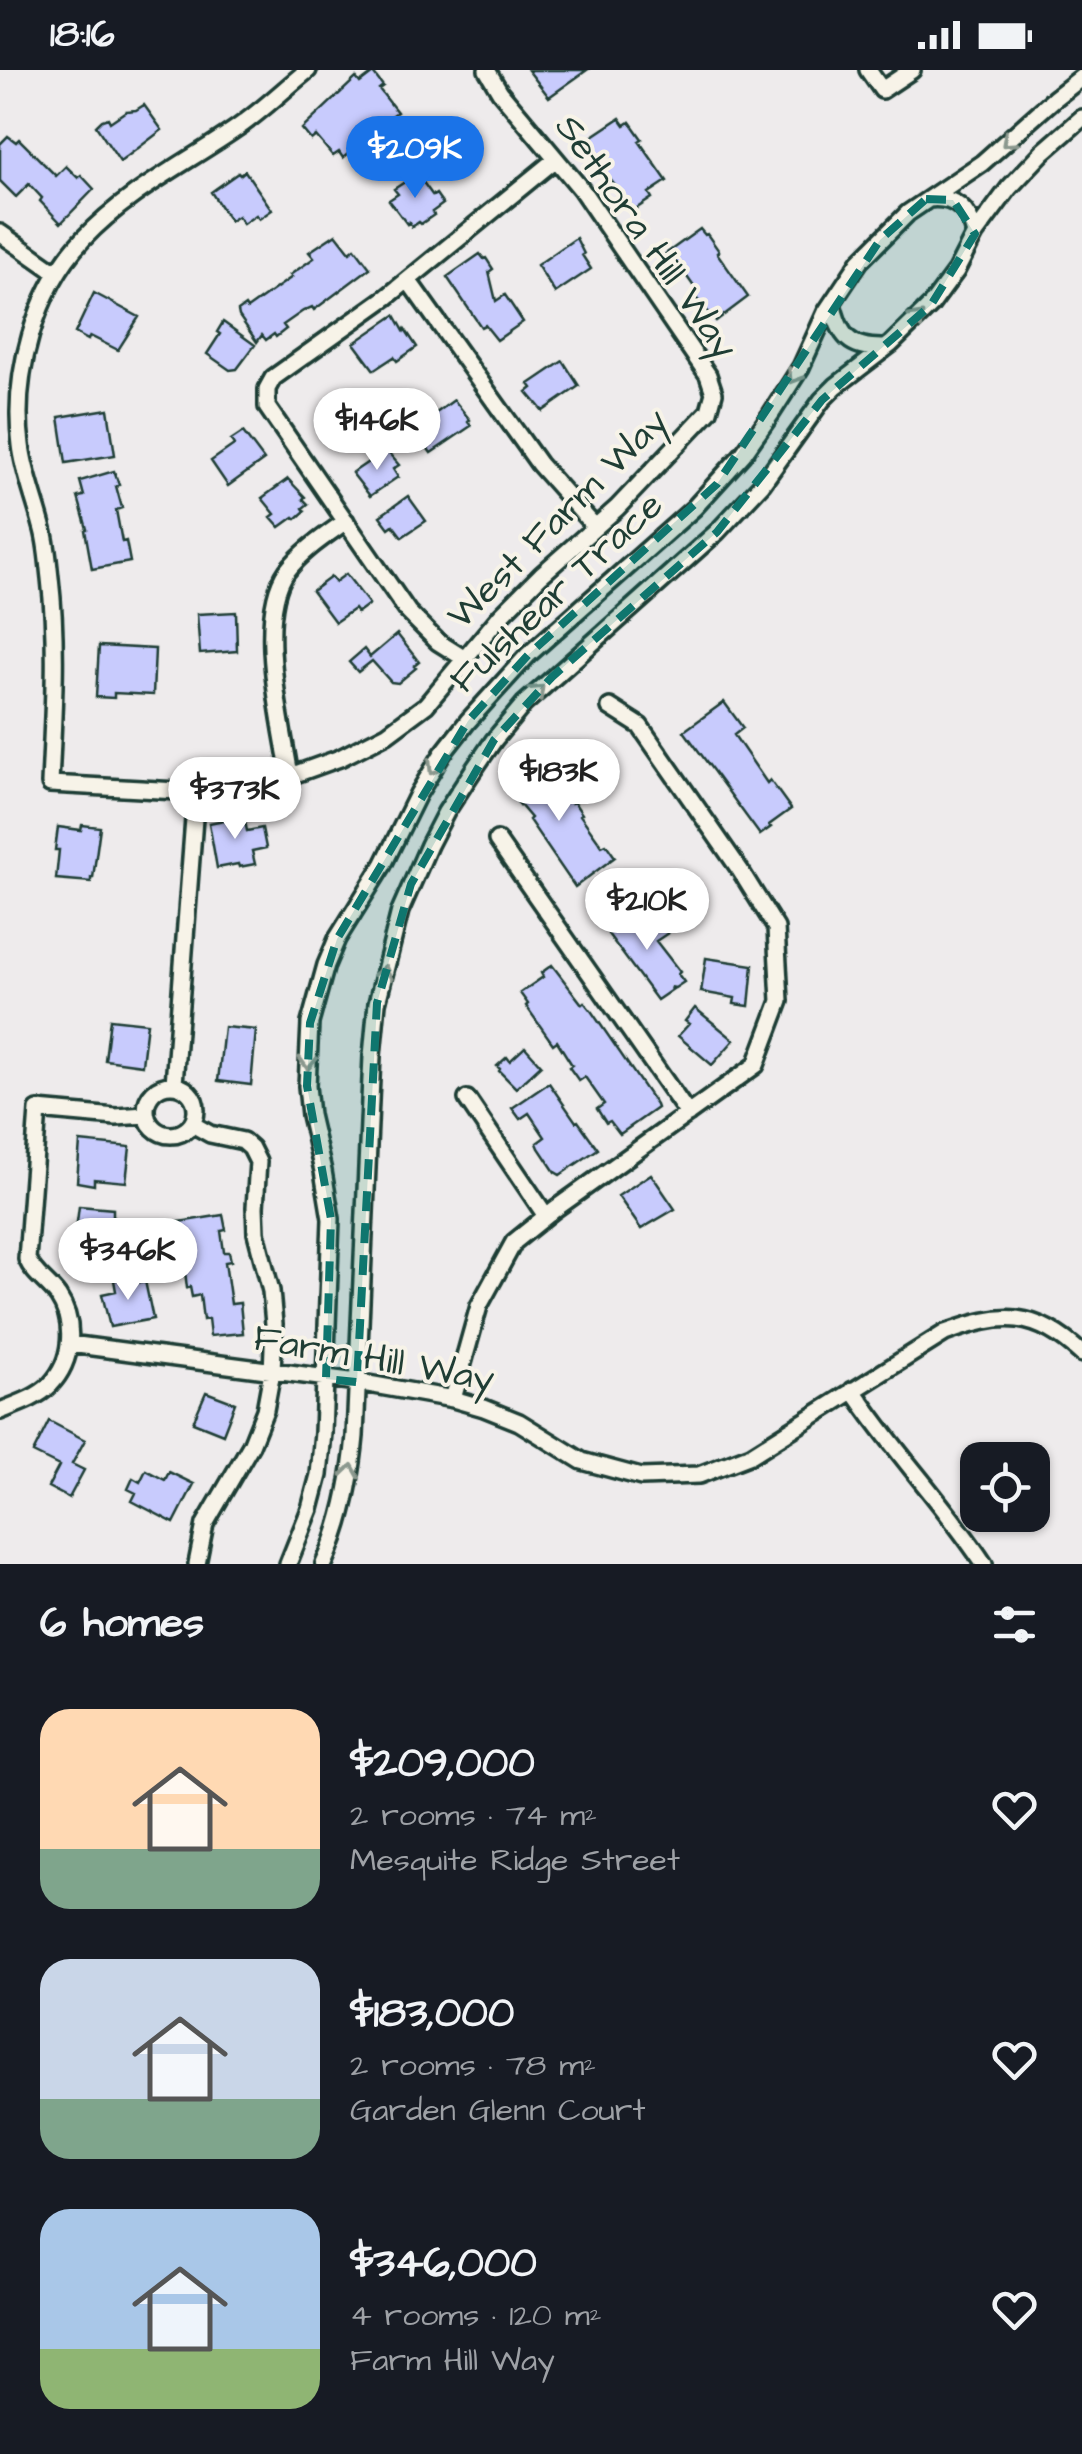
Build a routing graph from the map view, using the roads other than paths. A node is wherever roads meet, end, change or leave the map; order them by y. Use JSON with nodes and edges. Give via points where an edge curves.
{"nodes":[{"id":1,"x":308,"y":70,"type":"edge"},
{"id":2,"x":487,"y":70,"type":"edge"},
{"id":3,"x":868,"y":70,"type":"edge"},
{"id":4,"x":912,"y":70,"type":"edge"},
{"id":5,"x":1082,"y":78,"type":"edge"},
{"id":6,"x":1082,"y":118,"type":"edge"},
{"id":7,"x":556,"y":159,"type":"junction"},
{"id":8,"x":926,"y":199,"type":"junction"},
{"id":9,"x":0,"y":233,"type":"edge"},
{"id":10,"x":975,"y":234,"type":"junction"},
{"id":11,"x":57,"y":274,"type":"junction"},
{"id":12,"x":408,"y":280,"type":"junction"},
{"id":13,"x":832,"y":303,"type":"junction"},
{"id":14,"x":886,"y":348,"type":"junction"},
{"id":15,"x":714,"y":393,"type":"joint"},
{"id":16,"x":346,"y":521,"type":"junction"},
{"id":17,"x":595,"y":527,"type":"junction"},
{"id":18,"x":464,"y":659,"type":"junction"},
{"id":19,"x":610,"y":707,"type":"dead end"},
{"id":20,"x":468,"y":721,"type":"junction"},
{"id":21,"x":494,"y":740,"type":"junction"},
{"id":22,"x":290,"y":776,"type":"junction"},
{"id":23,"x":196,"y":792,"type":"junction"},
{"id":24,"x":497,"y":840,"type":"dead end"},
{"id":25,"x":174,"y":1084,"type":"junction"},
{"id":26,"x":466,"y":1099,"type":"dead end"},
{"id":27,"x":688,"y":1114,"type":"junction"},
{"id":28,"x":146,"y":1115,"type":"junction"},
{"id":29,"x":192,"y":1124,"type":"junction"},
{"id":30,"x":550,"y":1212,"type":"junction"},
{"id":31,"x":70,"y":1344,"type":"junction"},
{"id":32,"x":1082,"y":1354,"type":"edge"},
{"id":33,"x":272,"y":1372,"type":"junction"},
{"id":34,"x":326,"y":1378,"type":"junction"},
{"id":35,"x":357,"y":1382,"type":"junction"},
{"id":36,"x":853,"y":1390,"type":"junction"},
{"id":37,"x":454,"y":1400,"type":"junction"},
{"id":38,"x":0,"y":1411,"type":"edge"},
{"id":39,"x":981,"y":1563,"type":"edge"},
{"id":40,"x":196,"y":1564,"type":"edge"},
{"id":41,"x":288,"y":1564,"type":"edge"},
{"id":42,"x":324,"y":1564,"type":"edge"}],
"edges":[{"from":1,"to":11,"type":"street","via":[[241,126],[104,218]]},
{"from":2,"to":7,"type":"street","name":"Sethora Hill Way"},
{"from":3,"to":4,"type":"street","via":[[882,90]]},
{"from":5,"to":8,"type":"street","name":"Fulshear Trace","one_way":true,"via":[[982,163]]},
{"from":6,"to":10,"type":"street","name":"Fulshear Trace","via":[[1025,170]]},
{"from":7,"to":12,"type":"street"},
{"from":7,"to":15,"type":"street","name":"Sethora Hill Way","via":[[708,375]]},
{"from":8,"to":10,"type":"street","via":[[953,200],[971,218]]},
{"from":8,"to":13,"type":"street","name":"Fulshear Trace","via":[[860,262]]},
{"from":9,"to":11,"type":"street"},
{"from":14,"to":10,"type":"street","name":"Fulshear Trace","one_way":true,"via":[[942,290]]},
{"from":11,"to":23,"type":"street","name":"West Farm Way","via":[[30,342],[19,402],[21,445],[51,580],[56,647],[50,784]]},
{"from":12,"to":16,"type":"street","via":[[266,389],[267,407]]},
{"from":12,"to":17,"type":"street","via":[[539,464]]},
{"from":13,"to":14,"type":"street","via":[[848,340],[863,349]]},
{"from":13,"to":20,"type":"street","name":"Fulshear Trace","one_way":true,"via":[[800,368],[717,484],[528,656]]},
{"from":21,"to":14,"type":"street","name":"Fulshear Trace","one_way":true,"via":[[552,677],[718,532],[822,400]]},
{"from":15,"to":17,"type":"street","name":"West Farm Way","via":[[709,411]]},
{"from":16,"to":18,"type":"street","via":[[408,612]]},
{"from":16,"to":22,"type":"street","via":[[285,574],[273,610],[271,648]]},
{"from":17,"to":18,"type":"street","name":"West Farm Way","via":[[541,574]]},
{"from":18,"to":22,"type":"street","name":"West Farm Way","via":[[426,705],[387,734]]},
{"from":19,"to":27,"type":"street","via":[[640,726],[776,928],[780,1001],[756,1065]]},
{"from":20,"to":21,"type":"street"},
{"from":20,"to":34,"type":"street","name":"Fulshear Trace","one_way":true,"via":[[418,794],[337,939],[316,996],[307,1086],[331,1219]]},
{"from":35,"to":21,"type":"street","name":"Fulshear Trace","one_way":true,"via":[[377,1003],[410,884],[446,812]]},
{"from":22,"to":23,"type":"street","name":"West Farm Way"},
{"from":23,"to":25,"type":"street"},
{"from":24,"to":27,"type":"street"},
{"from":25,"to":28,"type":"street","via":[[153,1091]]},
{"from":25,"to":29,"type":"street","via":[[192,1096]]},
{"from":26,"to":30,"type":"street"},
{"from":27,"to":30,"type":"street"},
{"from":28,"to":29,"type":"street","via":[[168,1136]]},
{"from":28,"to":31,"type":"street","via":[[38,1110],[27,1259],[65,1309]]},
{"from":29,"to":33,"type":"street","via":[[242,1141],[258,1162],[256,1233],[271,1292]]},
{"from":30,"to":37,"type":"street","via":[[514,1242],[479,1306]]},
{"from":31,"to":33,"type":"street","name":"Farm Hill Way"},
{"from":31,"to":38,"type":"street","via":[[50,1384]]},
{"from":32,"to":36,"type":"street","name":"Farm Hill Way","via":[[1042,1325],[997,1318],[944,1333]]},
{"from":33,"to":34,"type":"street","name":"Farm Hill Way"},
{"from":33,"to":40,"type":"street","via":[[265,1410],[206,1524]]},
{"from":34,"to":35,"type":"street","name":"Farm Hill Way"},
{"from":34,"to":41,"type":"street","name":"Fulshear Trace","via":[[318,1475]]},
{"from":35,"to":37,"type":"street","name":"Farm Hill Way"},
{"from":42,"to":35,"type":"street","name":"Fulshear Trace","one_way":true,"via":[[351,1478]]},
{"from":36,"to":37,"type":"street","name":"Farm Hill Way","via":[[751,1455],[699,1475],[640,1478],[582,1460],[519,1422]]},
{"from":36,"to":39,"type":"street"}]}
